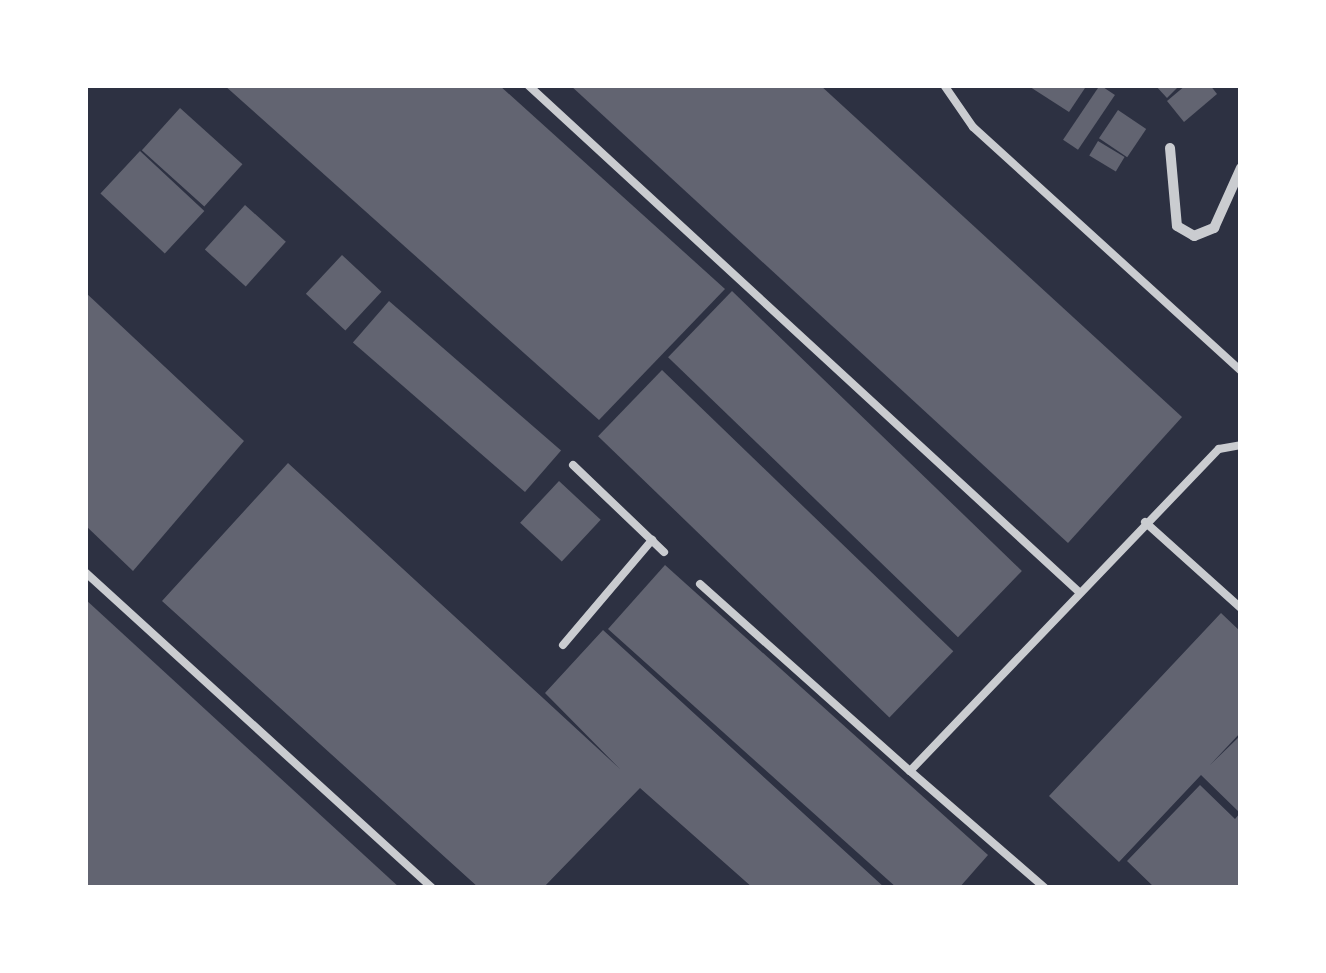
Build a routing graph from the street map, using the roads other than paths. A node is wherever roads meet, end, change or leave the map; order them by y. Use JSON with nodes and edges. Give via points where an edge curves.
{"nodes":[{"id":1,"x":528,"y":85,"type":"edge"},
{"id":2,"x":944,"y":85,"type":"edge"},
{"id":3,"x":1170,"y":148,"type":"dead end"},
{"id":4,"x":1241,"y":168,"type":"edge"},
{"id":5,"x":1241,"y":371,"type":"edge"},
{"id":6,"x":1241,"y":445,"type":"edge"},
{"id":7,"x":573,"y":465,"type":"dead end"},
{"id":8,"x":1146,"y":522,"type":"junction"},
{"id":9,"x":652,"y":540,"type":"junction"},
{"id":10,"x":664,"y":552,"type":"dead end"},
{"id":11,"x":85,"y":572,"type":"edge"},
{"id":12,"x":700,"y":584,"type":"dead end"},
{"id":13,"x":1079,"y":592,"type":"junction"},
{"id":14,"x":1241,"y":608,"type":"edge"},
{"id":15,"x":564,"y":645,"type":"dead end"},
{"id":16,"x":910,"y":772,"type":"junction"},
{"id":17,"x":432,"y":888,"type":"edge"},
{"id":18,"x":1045,"y":888,"type":"edge"}],
"edges":[{"from":1,"to":13,"type":"lane"},
{"from":2,"to":5,"type":"lane","via":[[972,127]]},
{"from":3,"to":4,"type":"street","via":[[1177,226],[1194,236],[1214,228]]},
{"from":6,"to":8,"type":"lane","via":[[1219,449]]},
{"from":7,"to":9,"type":"lane"},
{"from":8,"to":13,"type":"lane"},
{"from":8,"to":14,"type":"lane"},
{"from":9,"to":10,"type":"lane"},
{"from":9,"to":15,"type":"lane"},
{"from":11,"to":17,"type":"lane"},
{"from":12,"to":16,"type":"lane"},
{"from":13,"to":16,"type":"lane"},
{"from":16,"to":18,"type":"lane"}]}
